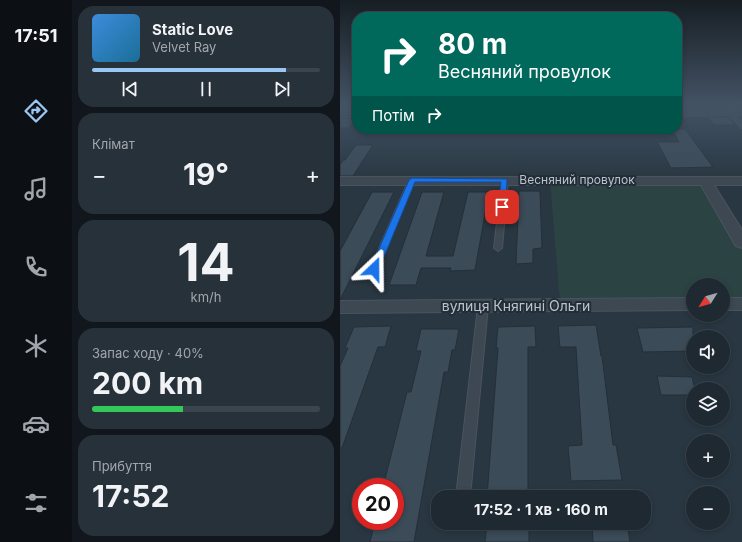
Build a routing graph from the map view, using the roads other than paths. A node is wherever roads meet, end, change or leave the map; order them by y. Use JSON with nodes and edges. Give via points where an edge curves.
{"nodes":[{"id":1,"x":340,"y":180,"type":"edge"},
{"id":2,"x":412,"y":180,"type":"junction"},
{"id":3,"x":505,"y":180,"type":"junction"},
{"id":4,"x":705,"y":181,"type":"junction"},
{"id":5,"x":742,"y":181,"type":"edge"},
{"id":6,"x":742,"y":243,"type":"edge"},
{"id":7,"x":498,"y":248,"type":"dead end"},
{"id":8,"x":374,"y":269,"type":"dead end"},
{"id":9,"x":686,"y":304,"type":"edge"},
{"id":10,"x":730,"y":304,"type":"edge"},
{"id":11,"x":742,"y":304,"type":"edge"},
{"id":12,"x":483,"y":306,"type":"junction"},
{"id":13,"x":341,"y":310,"type":"edge"},
{"id":14,"x":464,"y":490,"type":"edge"}],
"edges":[{"from":1,"to":2,"type":"street","name":"Весняний провулок"},
{"from":2,"to":3,"type":"street","name":"Весняний провулок"},
{"from":2,"to":8,"type":"lane"},
{"from":3,"to":4,"type":"street","name":"Весняний провулок"},
{"from":3,"to":7,"type":"lane"},
{"from":4,"to":5,"type":"street","name":"Весняний провулок"},
{"from":4,"to":6,"type":"street"},
{"from":9,"to":12,"type":"street","name":"вулиця Княгині Ольги"},
{"from":10,"to":11,"type":"street"},
{"from":12,"to":13,"type":"street","name":"вулиця Княгині Ольги"},
{"from":12,"to":14,"type":"lane"}]}
